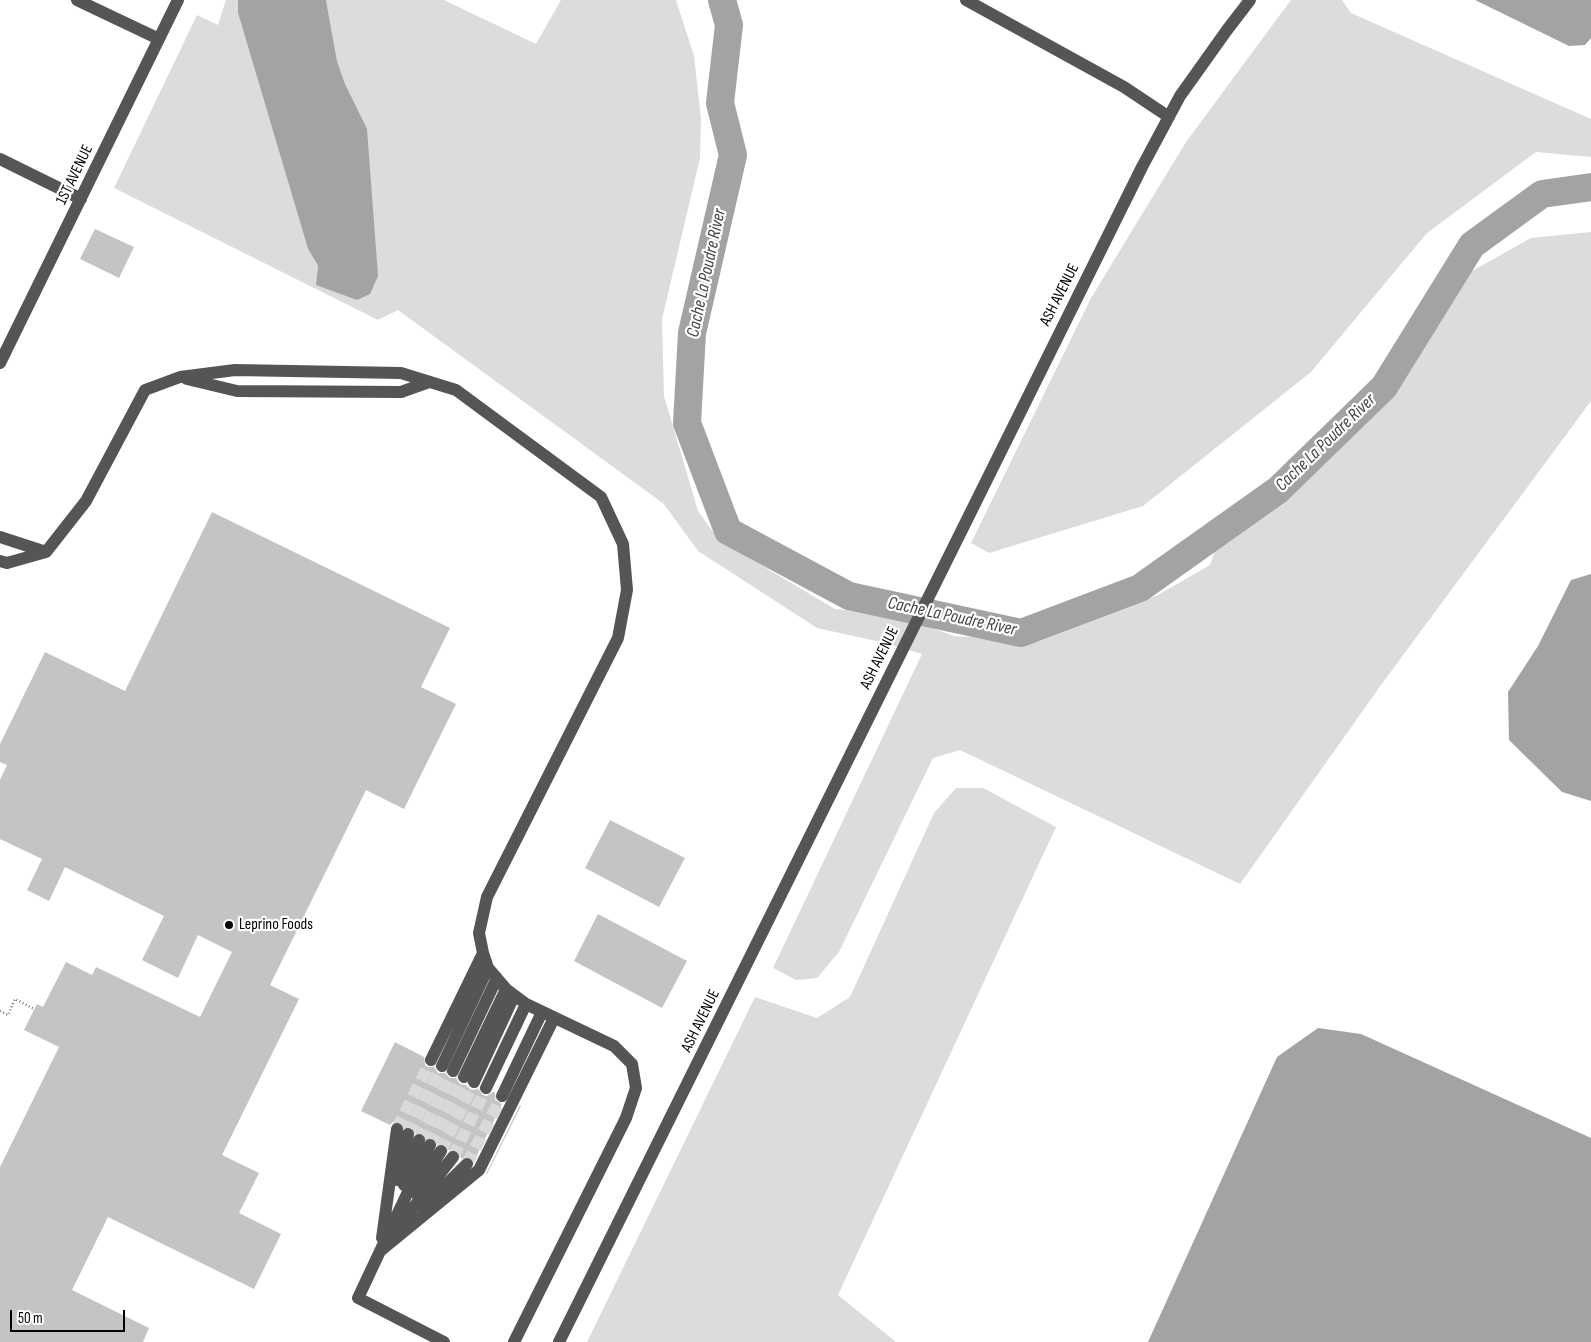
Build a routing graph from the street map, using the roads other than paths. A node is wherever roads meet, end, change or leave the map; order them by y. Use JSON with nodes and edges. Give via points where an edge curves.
{"nodes":[{"id":1,"x":76,"y":0,"type":"edge"},
{"id":2,"x":178,"y":0,"type":"edge"},
{"id":3,"x":966,"y":0,"type":"edge"},
{"id":4,"x":1250,"y":0,"type":"edge"},
{"id":5,"x":159,"y":38,"type":"junction"},
{"id":6,"x":1169,"y":117,"type":"junction"},
{"id":7,"x":0,"y":159,"type":"edge"},
{"id":8,"x":81,"y":199,"type":"junction"},
{"id":9,"x":1,"y":358,"type":"edge"},
{"id":10,"x":180,"y":377,"type":"junction"},
{"id":11,"x":429,"y":382,"type":"junction"},
{"id":12,"x":0,"y":537,"type":"edge"},
{"id":13,"x":46,"y":552,"type":"junction"},
{"id":14,"x":0,"y":560,"type":"edge"},
{"id":15,"x":483,"y":953,"type":"junction"},
{"id":16,"x":488,"y":968,"type":"junction"},
{"id":17,"x":496,"y":980,"type":"junction"},
{"id":18,"x":510,"y":993,"type":"junction"},
{"id":19,"x":526,"y":1004,"type":"junction"},
{"id":20,"x":542,"y":1012,"type":"junction"},
{"id":21,"x":554,"y":1018,"type":"junction"},
{"id":22,"x":453,"y":1071,"type":"junction"},
{"id":23,"x":486,"y":1088,"type":"tunnel mouth"},
{"id":24,"x":502,"y":1096,"type":"tunnel mouth"},
{"id":25,"x":419,"y":1140,"type":"junction"},
{"id":26,"x":453,"y":1157,"type":"tunnel mouth"},
{"id":27,"x":468,"y":1164,"type":"tunnel mouth"},
{"id":28,"x":380,"y":1251,"type":"junction"},
{"id":29,"x":444,"y":1342,"type":"edge"},
{"id":30,"x":514,"y":1342,"type":"edge"},
{"id":31,"x":559,"y":1342,"type":"edge"}],
"edges":[{"from":1,"to":5,"type":"street"},
{"from":2,"to":5,"type":"street","name":"1ST AVENUE"},
{"from":3,"to":6,"type":"street","via":[[1124,88]]},
{"from":4,"to":6,"type":"street","name":"ASH AVENUE","via":[[1180,96]]},
{"from":5,"to":8,"type":"street","name":"1ST AVENUE"},
{"from":6,"to":31,"type":"street","name":"ASH AVENUE"},
{"from":7,"to":8,"type":"street"},
{"from":8,"to":9,"type":"street","name":"1ST AVENUE"},
{"from":10,"to":11,"type":"street","via":[[235,370],[382,372],[401,373]]},
{"from":10,"to":11,"type":"street","via":[[237,391],[401,392]]},
{"from":10,"to":13,"type":"street","via":[[145,390],[86,501]]},
{"from":11,"to":15,"type":"street","via":[[456,390],[600,497],[623,544],[626,590],[618,638],[487,897],[480,933]]},
{"from":12,"to":13,"type":"street"},
{"from":13,"to":14,"type":"street","via":[[7,563]]},
{"from":15,"to":16,"type":"street"},
{"from":15,"to":22,"type":"street"},
{"from":16,"to":17,"type":"street"},
{"from":16,"to":22,"type":"street"},
{"from":17,"to":18,"type":"street"},
{"from":17,"to":22,"type":"street"},
{"from":18,"to":19,"type":"street"},
{"from":18,"to":22,"type":"street"},
{"from":19,"to":20,"type":"street"},
{"from":19,"to":23,"type":"street"},
{"from":20,"to":21,"type":"street"},
{"from":20,"to":24,"type":"street"},
{"from":21,"to":28,"type":"street","via":[[479,1170]]},
{"from":21,"to":30,"type":"street","via":[[614,1046],[632,1064],[636,1088],[626,1118]]},
{"from":25,"to":28,"type":"street"},
{"from":25,"to":28,"type":"street"},
{"from":25,"to":28,"type":"street"},
{"from":26,"to":28,"type":"street"},
{"from":27,"to":28,"type":"street"},
{"from":28,"to":29,"type":"street","via":[[358,1298]]}]}
